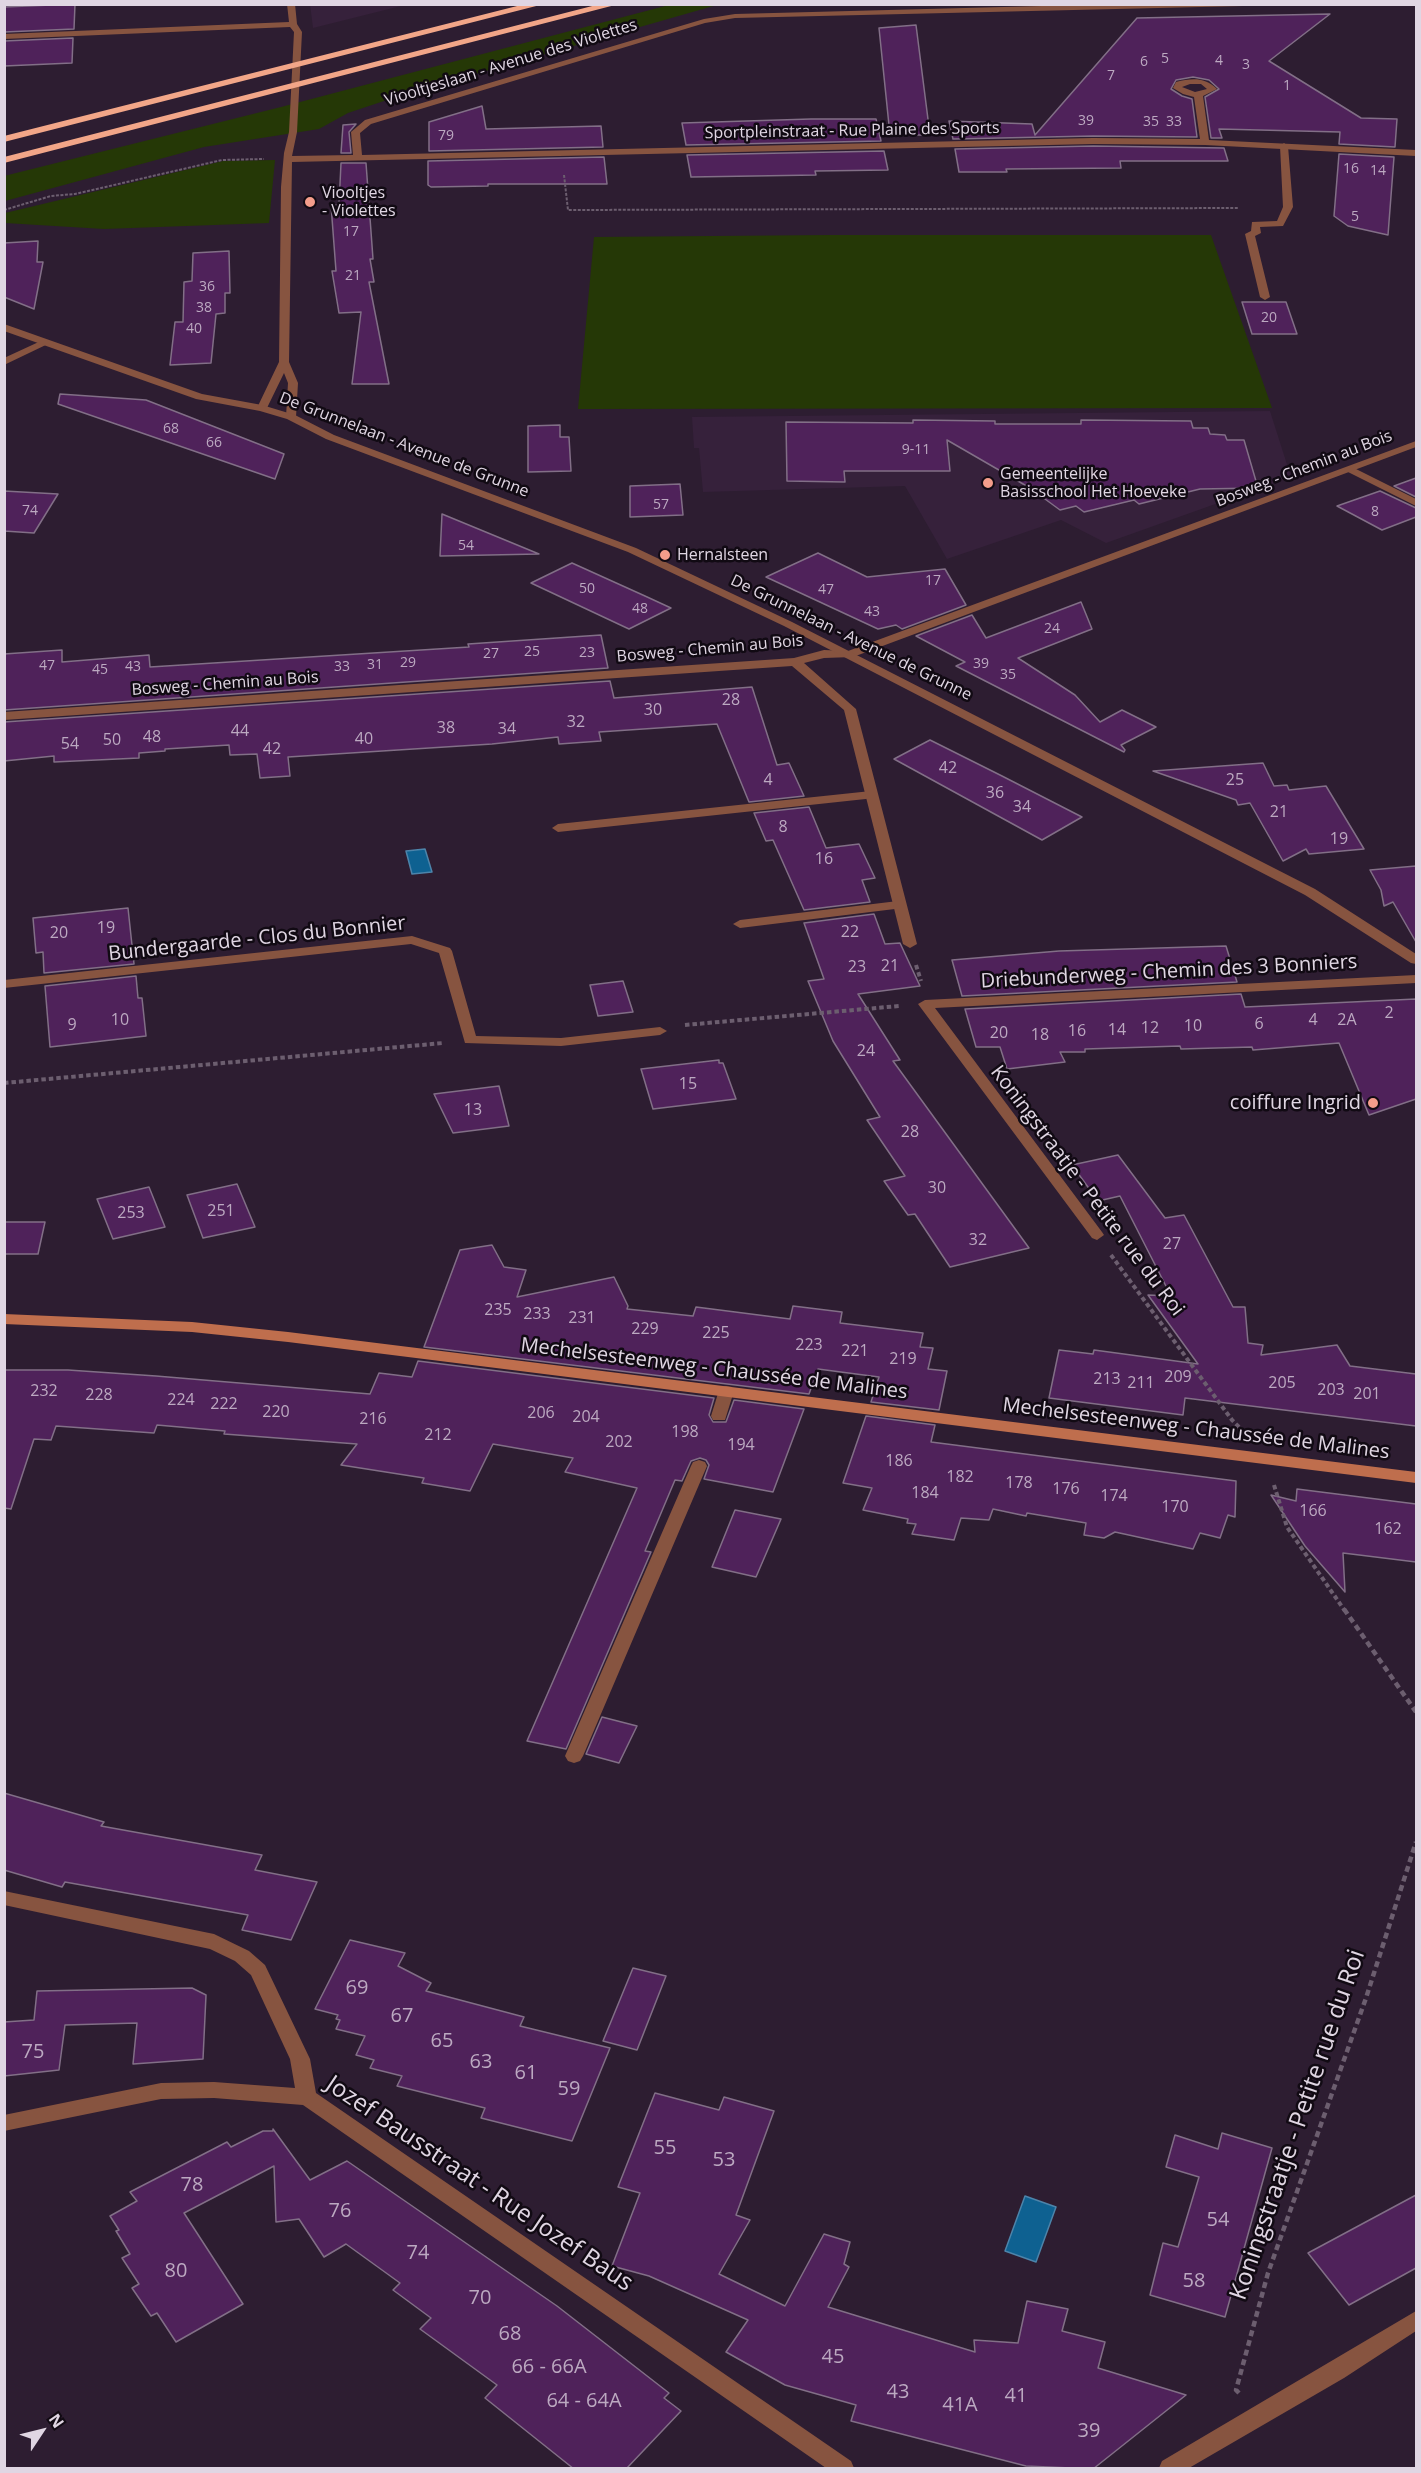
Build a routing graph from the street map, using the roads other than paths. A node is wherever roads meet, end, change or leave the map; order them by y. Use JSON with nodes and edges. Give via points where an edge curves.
{"nodes":[{"id":1,"x":291,"y":4,"type":"edge"},
{"id":2,"x":539,"y":4,"type":"edge"},
{"id":3,"x":614,"y":4,"type":"edge"},
{"id":4,"x":1243,"y":4,"type":"edge"},
{"id":5,"x":295,"y":28,"type":"junction"},
{"id":6,"x":4,"y":37,"type":"edge"},
{"id":7,"x":1198,"y":94,"type":"dead end"},
{"id":8,"x":4,"y":139,"type":"edge"},
{"id":9,"x":1205,"y":142,"type":"junction"},
{"id":10,"x":1284,"y":146,"type":"junction"},
{"id":11,"x":1416,"y":153,"type":"edge"},
{"id":12,"x":358,"y":158,"type":"junction"},
{"id":13,"x":288,"y":159,"type":"junction"},
{"id":14,"x":4,"y":160,"type":"edge"},
{"id":15,"x":1264,"y":297,"type":"dead end"},
{"id":16,"x":4,"y":327,"type":"edge"},
{"id":17,"x":47,"y":342,"type":"junction"},
{"id":18,"x":4,"y":362,"type":"edge"},
{"id":19,"x":284,"y":362,"type":"junction"},
{"id":20,"x":262,"y":408,"type":"junction"},
{"id":21,"x":291,"y":417,"type":"junction"},
{"id":22,"x":1416,"y":444,"type":"edge"},
{"id":23,"x":1352,"y":470,"type":"junction"},
{"id":24,"x":1416,"y":503,"type":"edge"},
{"id":25,"x":849,"y":655,"type":"junction"},
{"id":26,"x":795,"y":662,"type":"junction"},
{"id":27,"x":4,"y":716,"type":"edge"},
{"id":28,"x":871,"y":795,"type":"junction"},
{"id":29,"x":558,"y":828,"type":"dead end"},
{"id":30,"x":898,"y":905,"type":"junction"},
{"id":31,"x":740,"y":924,"type":"dead end"},
{"id":32,"x":910,"y":944,"type":"road end"},
{"id":33,"x":1416,"y":960,"type":"edge"},
{"id":34,"x":1416,"y":979,"type":"edge"},
{"id":35,"x":4,"y":984,"type":"edge"},
{"id":36,"x":924,"y":1004,"type":"joint"},
{"id":37,"x":660,"y":1031,"type":"road end"},
{"id":38,"x":1096,"y":1235,"type":"road end"},
{"id":39,"x":4,"y":1319,"type":"edge"},
{"id":40,"x":726,"y":1391,"type":"junction"},
{"id":41,"x":719,"y":1416,"type":"dead end"},
{"id":42,"x":699,"y":1466,"type":"dead end"},
{"id":43,"x":1416,"y":1478,"type":"edge"},
{"id":44,"x":574,"y":1756,"type":"dead end"},
{"id":45,"x":4,"y":1898,"type":"edge"},
{"id":46,"x":308,"y":2097,"type":"junction"},
{"id":47,"x":4,"y":2123,"type":"edge"},
{"id":48,"x":1416,"y":2320,"type":"edge"},
{"id":49,"x":843,"y":2469,"type":"edge"},
{"id":50,"x":1170,"y":2469,"type":"edge"}],
"edges":[{"from":1,"to":5,"type":"street"},
{"from":2,"to":8,"type":"highway"},
{"from":3,"to":14,"type":"highway"},
{"from":4,"to":12,"type":"street","name":"Viooltjeslaan - Avenue des Violettes","via":[[735,16],[704,21],[368,122],[355,132]]},
{"from":5,"to":6,"type":"street"},
{"from":5,"to":13,"type":"street","via":[[293,132]]},
{"from":7,"to":9,"type":"street"},
{"from":9,"to":10,"type":"street","name":"Sportpleinstraat - Rue Plaine des Sports"},
{"from":9,"to":12,"type":"street","name":"Sportpleinstraat - Rue Plaine des Sports","via":[[928,143]]},
{"from":10,"to":11,"type":"street","name":"Sportpleinstraat - Rue Plaine des Sports"},
{"from":10,"to":15,"type":"street","via":[[1288,207],[1280,224],[1255,224],[1256,233],[1250,234]]},
{"from":12,"to":13,"type":"street","name":"Sportpleinstraat - Rue Plaine des Sports"},
{"from":13,"to":19,"type":"street"},
{"from":16,"to":17,"type":"street","name":"De Grunnelaan - Avenue de Grunne"},
{"from":17,"to":18,"type":"street"},
{"from":17,"to":20,"type":"street","name":"De Grunnelaan - Avenue de Grunne","via":[[200,397]]},
{"from":19,"to":20,"type":"street"},
{"from":19,"to":21,"type":"street","via":[[293,383]]},
{"from":20,"to":21,"type":"street","name":"De Grunnelaan - Avenue de Grunne"},
{"from":21,"to":25,"type":"street","name":"De Grunnelaan - Avenue de Grunne","via":[[330,437],[632,550]]},
{"from":22,"to":23,"type":"street","name":"Bosweg - Chemin au Bois"},
{"from":23,"to":24,"type":"street"},
{"from":23,"to":25,"type":"street","name":"Bosweg - Chemin au Bois"},
{"from":25,"to":26,"type":"street","name":"Bosweg - Chemin au Bois","via":[[824,654]]},
{"from":25,"to":33,"type":"street","name":"De Grunnelaan - Avenue de Grunne","via":[[1310,892]]},
{"from":26,"to":27,"type":"street","name":"Bosweg - Chemin au Bois"},
{"from":26,"to":28,"type":"street","via":[[850,709]]},
{"from":28,"to":29,"type":"street"},
{"from":28,"to":30,"type":"street"},
{"from":30,"to":31,"type":"street"},
{"from":30,"to":32,"type":"street"},
{"from":34,"to":36,"type":"street","name":"Driebunderweg - Chemin des 3 Bonniers"},
{"from":35,"to":37,"type":"street","name":"Bundergaarde - Clos du Bonnier","via":[[412,940],[446,951],[470,1041],[561,1042]]},
{"from":36,"to":38,"type":"street","name":"Koningstraatje - Petite rue du Roi"},
{"from":39,"to":40,"type":"main road","name":"Mechelsesteenweg - Chaussée de Malines","via":[[235,1332]]},
{"from":40,"to":41,"type":"street"},
{"from":40,"to":43,"type":"main road","name":"Mechelsesteenweg - Chaussée de Malines"},
{"from":42,"to":44,"type":"street"},
{"from":45,"to":46,"type":"street","via":[[214,1942],[242,1956],[258,1970],[275,2001],[300,2059]]},
{"from":46,"to":47,"type":"street","name":"Jozef Bausstraat - Rue Jozef Baus","via":[[214,2090],[161,2091]]},
{"from":46,"to":49,"type":"street","name":"Jozef Bausstraat - Rue Jozef Baus"},
{"from":48,"to":50,"type":"street"}]}
